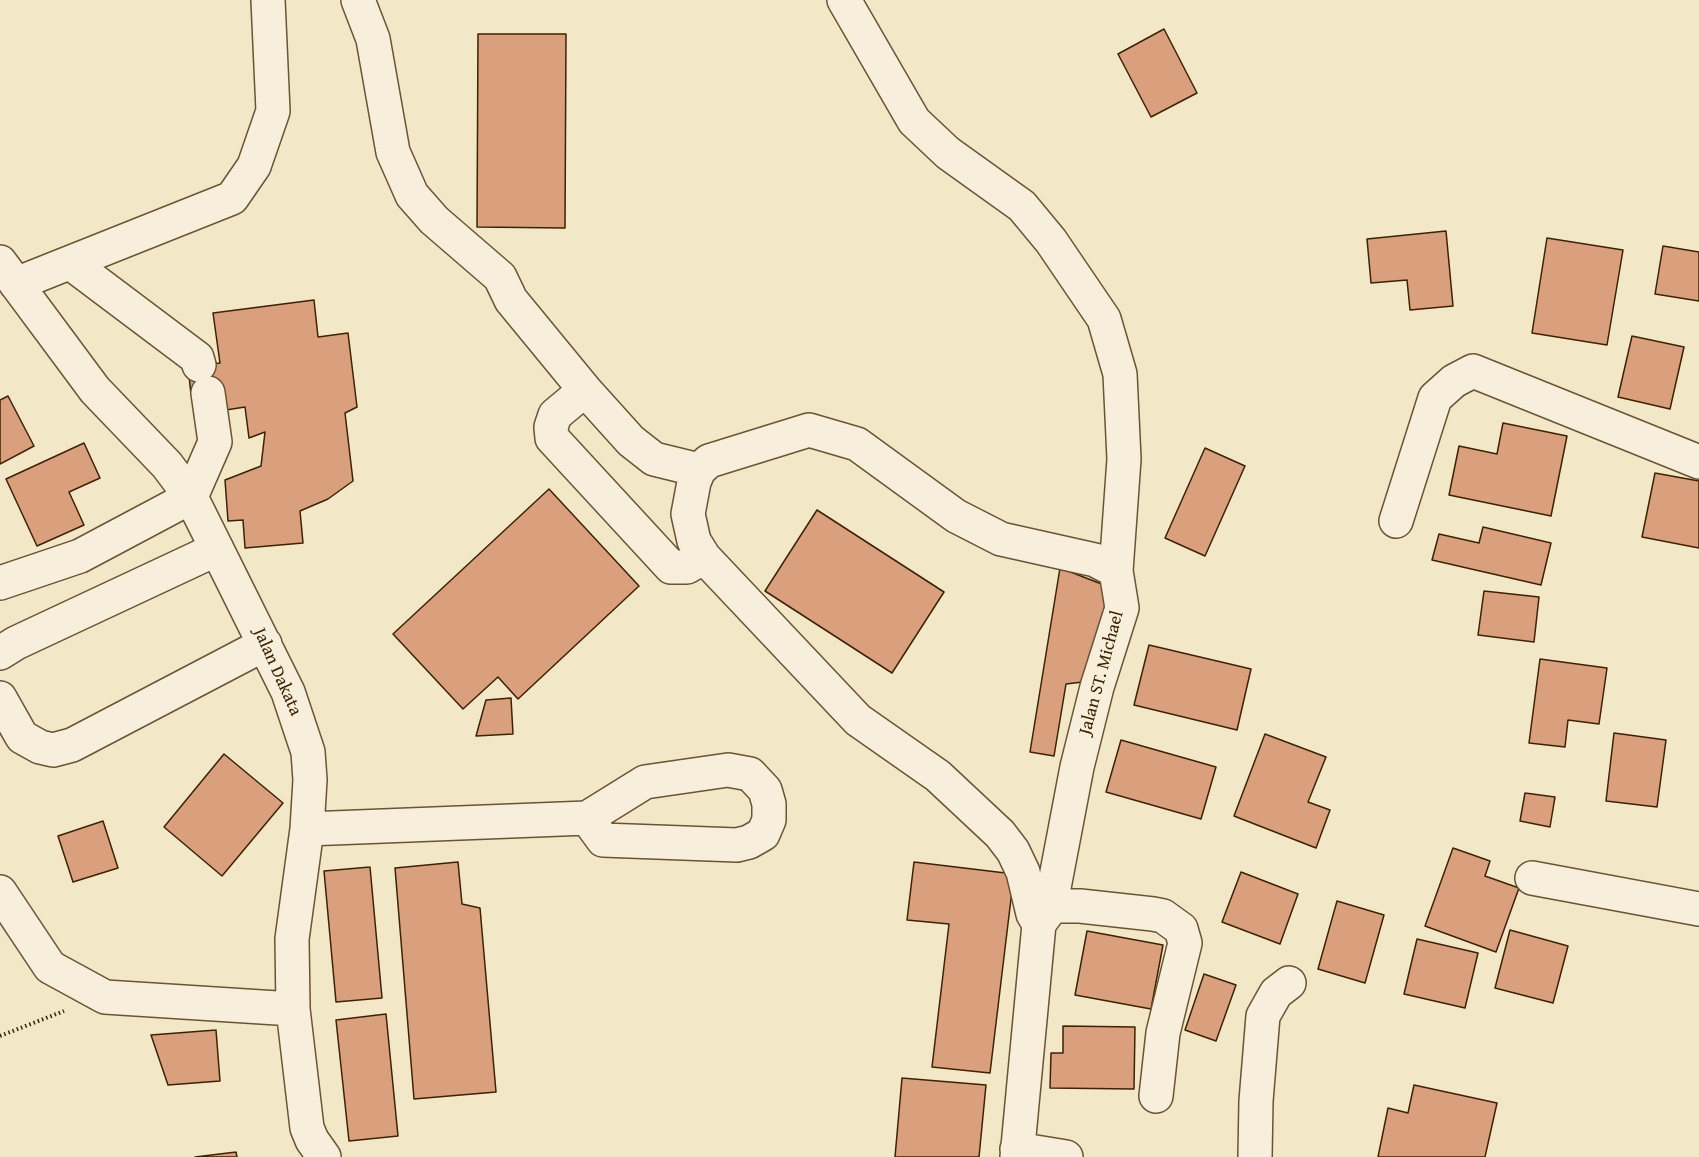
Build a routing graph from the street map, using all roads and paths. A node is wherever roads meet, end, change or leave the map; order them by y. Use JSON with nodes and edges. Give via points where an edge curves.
{"nodes":[{"id":1,"x":268,"y":0,"type":"edge"},
{"id":2,"x":358,"y":0,"type":"edge"},
{"id":3,"x":844,"y":0,"type":"edge"},
{"id":4,"x":72,"y":264,"type":"junction"},
{"id":5,"x":8,"y":273,"type":"edge"},
{"id":6,"x":585,"y":390,"type":"junction"},
{"id":7,"x":1699,"y":462,"type":"edge"},
{"id":8,"x":699,"y":470,"type":"junction"},
{"id":9,"x":190,"y":497,"type":"junction"},
{"id":10,"x":1396,"y":521,"type":"dead end"},
{"id":11,"x":217,"y":549,"type":"junction"},
{"id":12,"x":704,"y":557,"type":"junction"},
{"id":13,"x":1116,"y":571,"type":"junction"},
{"id":14,"x":0,"y":583,"type":"edge"},
{"id":15,"x":265,"y":644,"type":"junction"},
{"id":16,"x":0,"y":653,"type":"edge"},
{"id":17,"x":0,"y":698,"type":"edge"},
{"id":18,"x":587,"y":818,"type":"junction"},
{"id":19,"x":308,"y":829,"type":"junction"},
{"id":20,"x":1532,"y":878,"type":"dead end"},
{"id":21,"x":0,"y":892,"type":"edge"},
{"id":22,"x":1699,"y":909,"type":"edge"},
{"id":23,"x":1044,"y":915,"type":"junction"},
{"id":24,"x":1289,"y":983,"type":"dead end"},
{"id":25,"x":105,"y":997,"type":"junction"},
{"id":26,"x":293,"y":1010,"type":"junction"},
{"id":27,"x":0,"y":1036,"type":"edge"},
{"id":28,"x":1156,"y":1096,"type":"dead end"},
{"id":29,"x":1017,"y":1153,"type":"edge"},
{"id":30,"x":324,"y":1157,"type":"edge"},
{"id":31,"x":1066,"y":1157,"type":"edge"},
{"id":32,"x":1255,"y":1157,"type":"edge"}],
"edges":[{"from":1,"to":4,"type":"street","via":[[273,111],[254,166],[232,198]]},
{"from":2,"to":6,"type":"street","via":[[373,39],[391,142],[412,195],[434,220],[500,277],[511,300]]},
{"from":3,"to":13,"type":"street","name":"Jalan ST. Michael","via":[[914,121],[948,153],[1022,206],[1052,241],[1104,319],[1120,374],[1124,459]]},
{"from":4,"to":5,"type":"street"},
{"from":4,"to":9,"type":"street","via":[[197,358],[215,442]]},
{"from":5,"to":9,"type":"street","name":"Jalan Dakata","via":[[95,390],[167,465]]},
{"from":6,"to":8,"type":"street","via":[[631,441],[654,459]]},
{"from":6,"to":12,"type":"street","via":[[555,415],[552,438],[671,567],[687,567]]},
{"from":7,"to":10,"type":"street","via":[[1473,371],[1435,398]]},
{"from":8,"to":12,"type":"street","via":[[688,514],[694,541]]},
{"from":8,"to":13,"type":"street","via":[[709,461],[809,430],[857,444],[956,516],[1001,539],[1095,560]]},
{"from":9,"to":11,"type":"street","name":"Jalan Dakata"},
{"from":9,"to":14,"type":"street","via":[[80,556]]},
{"from":11,"to":15,"type":"street","name":"Jalan Dakata"},
{"from":11,"to":16,"type":"street"},
{"from":12,"to":23,"type":"street","via":[[858,720],[938,776],[1000,834],[1023,872],[1033,914]]},
{"from":13,"to":23,"type":"street","name":"Jalan ST. Michael","via":[[1122,608],[1077,767]]},
{"from":15,"to":17,"type":"street","via":[[72,746],[54,750],[22,737]]},
{"from":15,"to":19,"type":"street","name":"Jalan Dakata","via":[[288,692],[308,752]]},
{"from":18,"to":18,"type":"street","via":[[645,782],[728,770],[750,774],[765,790],[769,804],[769,820],[763,834],[737,844],[603,840]]},
{"from":18,"to":19,"type":"street"},
{"from":19,"to":26,"type":"street","name":"Jalan Dakata","via":[[292,939]]},
{"from":20,"to":22,"type":"street"},
{"from":21,"to":25,"type":"street","via":[[50,967]]},
{"from":23,"to":28,"type":"street","via":[[1080,906],[1153,914],[1181,929],[1185,943],[1163,1033]]},
{"from":23,"to":29,"type":"street","name":"Jalan ST. Michael"},
{"from":24,"to":32,"type":"street","via":[[1276,993],[1263,1016]]},
{"from":25,"to":26,"type":"street"},
{"from":25,"to":27,"type":"path"},
{"from":26,"to":30,"type":"street","name":"Jalan Dakata","via":[[307,1128]]},
{"from":29,"to":31,"type":"street"}]}
